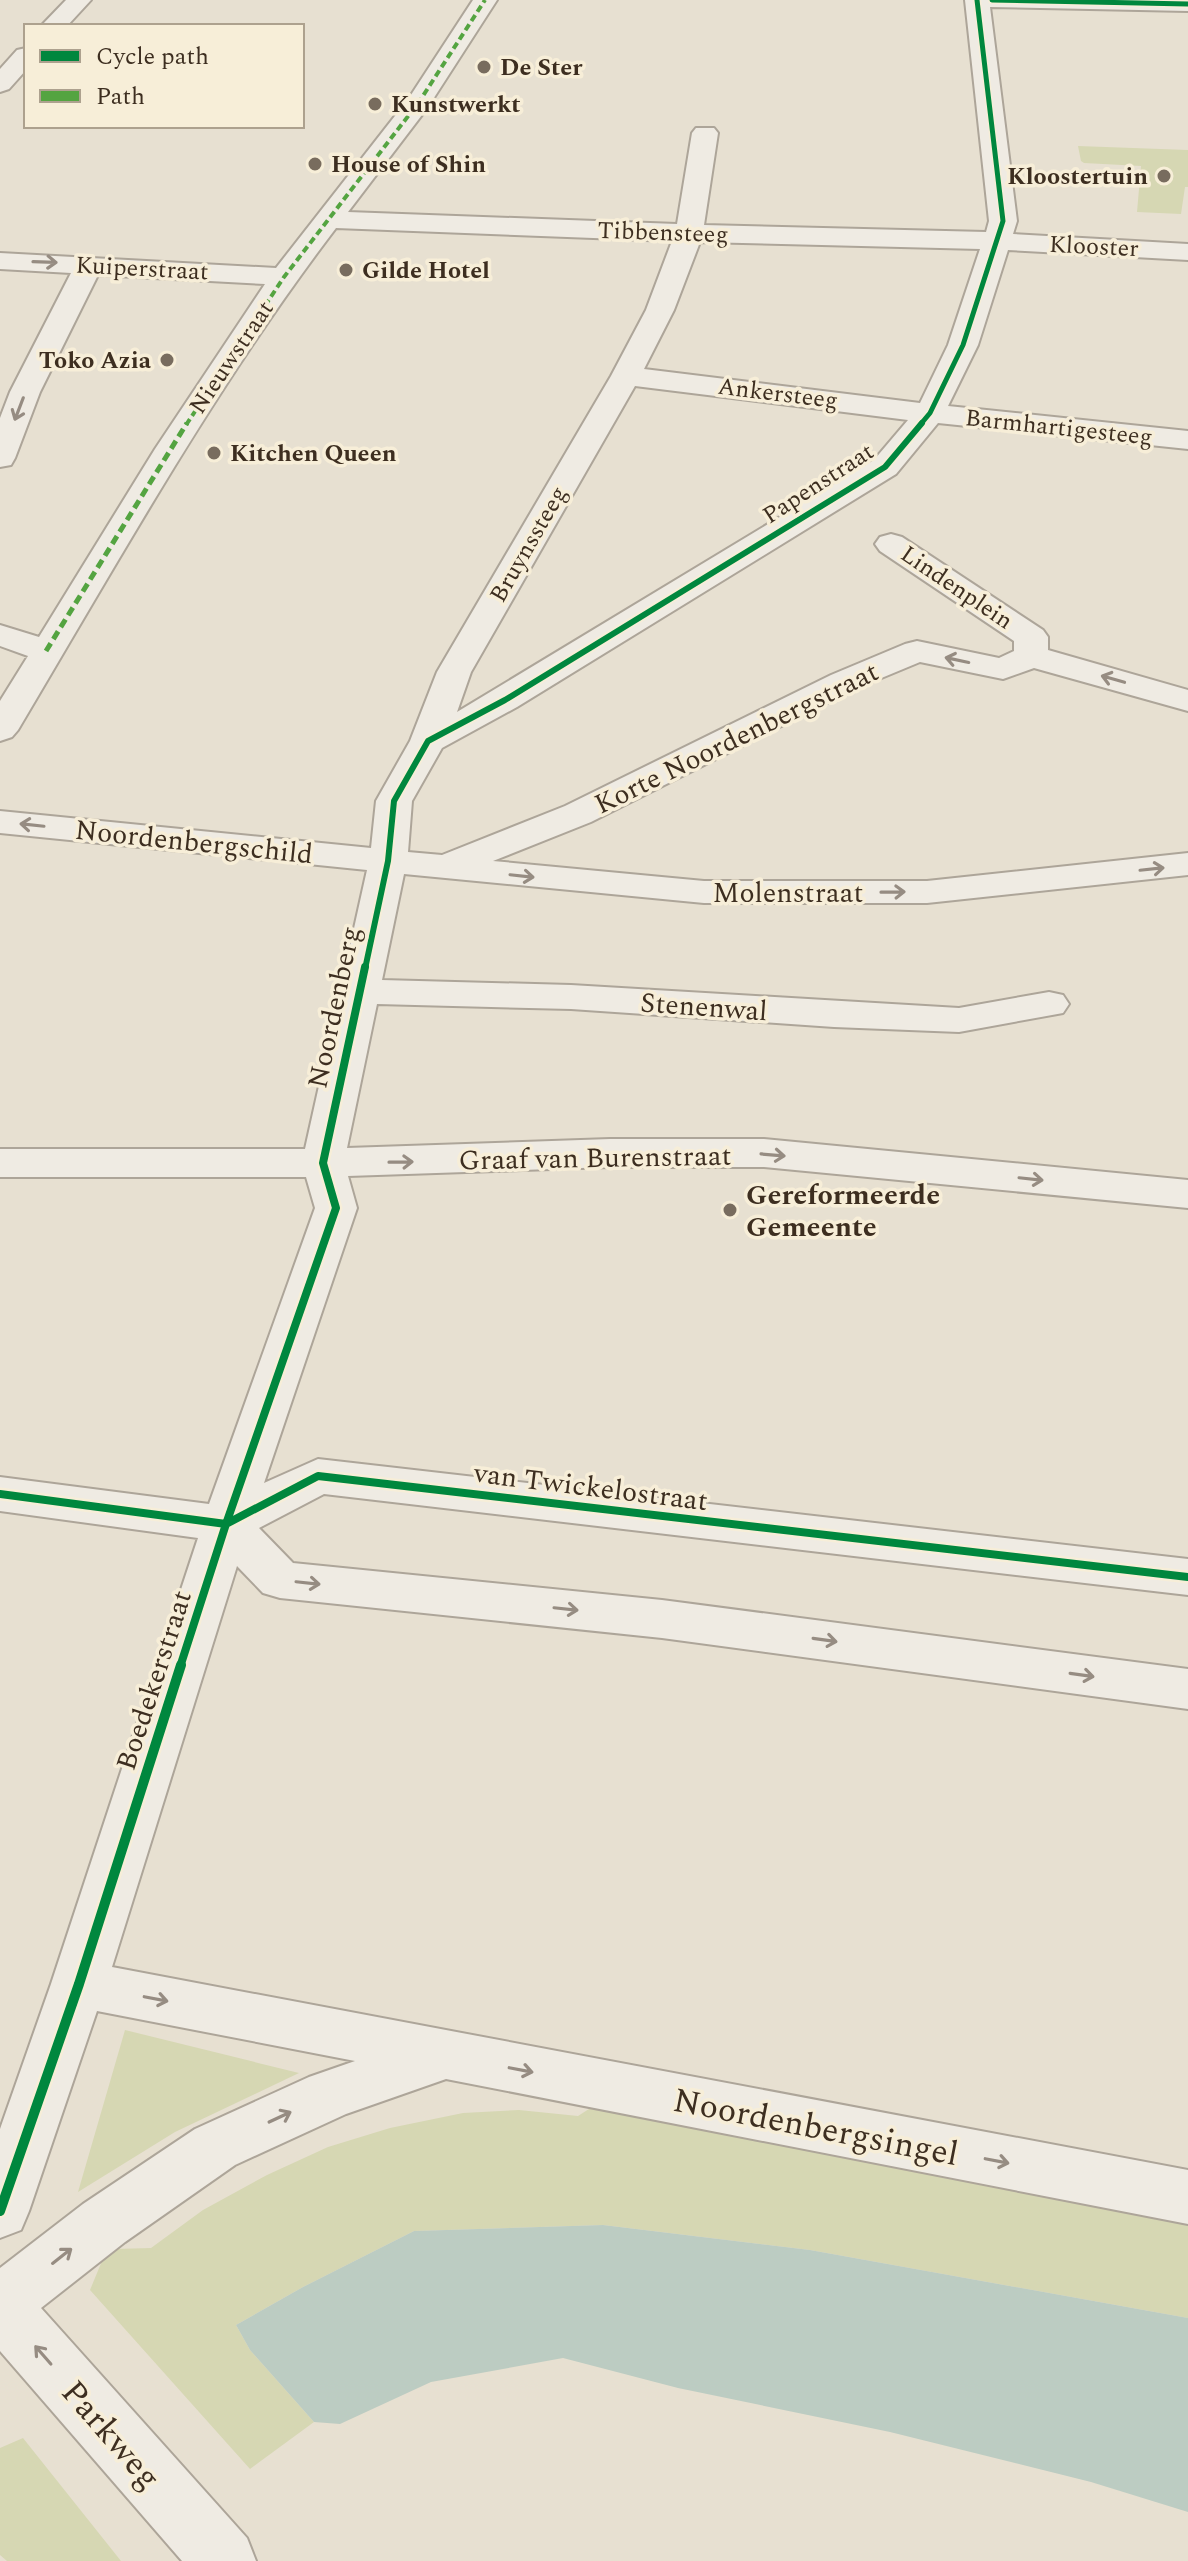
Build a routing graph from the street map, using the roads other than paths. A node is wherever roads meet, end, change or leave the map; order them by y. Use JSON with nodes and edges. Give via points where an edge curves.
{"nodes":[{"id":1,"x":79,"y":0,"type":"edge"},
{"id":2,"x":485,"y":0,"type":"edge"},
{"id":3,"x":977,"y":0,"type":"edge"},
{"id":4,"x":992,"y":0,"type":"edge"},
{"id":5,"x":1188,"y":4,"type":"edge"},
{"id":6,"x":55,"y":24,"type":"edge"},
{"id":7,"x":24,"y":57,"type":"edge"},
{"id":8,"x":0,"y":84,"type":"edge"},
{"id":9,"x":705,"y":133,"type":"dead end"},
{"id":10,"x":327,"y":219,"type":"junction"},
{"id":11,"x":689,"y":233,"type":"junction"},
{"id":12,"x":999,"y":241,"type":"junction"},
{"id":13,"x":1188,"y":252,"type":"edge"},
{"id":14,"x":0,"y":261,"type":"edge"},
{"id":15,"x":90,"y":264,"type":"junction"},
{"id":16,"x":284,"y":277,"type":"junction"},
{"id":17,"x":626,"y":376,"type":"junction"},
{"id":18,"x":930,"y":413,"type":"junction"},
{"id":19,"x":1188,"y":440,"type":"edge"},
{"id":20,"x":0,"y":458,"type":"edge"},
{"id":21,"x":891,"y":544,"type":"dead end"},
{"id":22,"x":0,"y":635,"type":"edge"},
{"id":23,"x":46,"y":651,"type":"junction"},
{"id":24,"x":1031,"y":656,"type":"junction"},
{"id":25,"x":1188,"y":701,"type":"edge"},
{"id":26,"x":0,"y":730,"type":"edge"},
{"id":27,"x":428,"y":741,"type":"junction"},
{"id":28,"x":0,"y":822,"type":"edge"},
{"id":29,"x":388,"y":861,"type":"junction"},
{"id":30,"x":1188,"y":864,"type":"edge"},
{"id":31,"x":445,"y":867,"type":"junction"},
{"id":32,"x":358,"y":991,"type":"junction"},
{"id":33,"x":1049,"y":1004,"type":"dead end"},
{"id":34,"x":0,"y":1163,"type":"edge"},
{"id":35,"x":323,"y":1163,"type":"junction"},
{"id":36,"x":1188,"y":1194,"type":"edge"},
{"id":37,"x":0,"y":1494,"type":"edge"},
{"id":38,"x":226,"y":1524,"type":"junction"},
{"id":39,"x":1188,"y":1577,"type":"edge"},
{"id":40,"x":1188,"y":1689,"type":"edge"},
{"id":41,"x":79,"y":1984,"type":"junction"},
{"id":42,"x":445,"y":2055,"type":"junction"},
{"id":43,"x":1188,"y":2197,"type":"edge"},
{"id":44,"x":0,"y":2211,"type":"edge"},
{"id":45,"x":0,"y":2305,"type":"edge"},
{"id":46,"x":224,"y":2561,"type":"edge"}],
"edges":[{"from":1,"to":6,"type":"street"},
{"from":2,"to":10,"type":"street","name":"Nieuwstraat","via":[[419,102]]},
{"from":3,"to":12,"type":"street","name":"Papenstraat","via":[[1003,221]]},
{"from":4,"to":5,"type":"street"},
{"from":7,"to":8,"type":"street"},
{"from":9,"to":11,"type":"street","name":"Bruynssteeg"},
{"from":10,"to":11,"type":"street","name":"Tibbensteeg"},
{"from":10,"to":16,"type":"street","name":"Nieuwstraat"},
{"from":11,"to":12,"type":"street","name":"Tibbensteeg"},
{"from":11,"to":17,"type":"street","name":"Bruynssteeg","via":[[660,310]]},
{"from":12,"to":13,"type":"street","name":"Klooster"},
{"from":12,"to":18,"type":"street","name":"Papenstraat","via":[[963,345]]},
{"from":14,"to":15,"type":"street","name":"Kuiperstraat","one_way":true},
{"from":15,"to":16,"type":"street","name":"Kuiperstraat"},
{"from":15,"to":20,"type":"street","one_way":true,"via":[[25,392]]},
{"from":16,"to":23,"type":"street","name":"Nieuwstraat"},
{"from":17,"to":18,"type":"street","name":"Ankersteeg"},
{"from":17,"to":27,"type":"street","name":"Bruynssteeg","via":[[454,672]]},
{"from":18,"to":19,"type":"street","name":"Barmhartigesteeg"},
{"from":18,"to":27,"type":"street","name":"Papenstraat","via":[[885,467],[505,700]]},
{"from":21,"to":24,"type":"street","name":"Lindenplein","via":[[1031,637]]},
{"from":22,"to":23,"type":"street"},
{"from":23,"to":26,"type":"street","name":"Nieuwstraat"},
{"from":25,"to":24,"type":"street","name":"Lindenplein","one_way":true},
{"from":24,"to":31,"type":"street","name":"Korte Noordenbergstraat","one_way":true,"via":[[1003,669],[917,651],[843,682],[578,814]]},
{"from":27,"to":29,"type":"street","name":"Bruynssteeg","via":[[394,801]]},
{"from":29,"to":28,"type":"street","name":"Noordenbergschild","one_way":true},
{"from":29,"to":31,"type":"street","name":"Molenstraat"},
{"from":29,"to":32,"type":"street","name":"Noordenberg"},
{"from":31,"to":30,"type":"street","name":"Molenstraat","one_way":true,"via":[[704,892],[816,894],[927,892]]},
{"from":32,"to":33,"type":"street","name":"Stenenwal","via":[[571,997],[959,1020]]},
{"from":32,"to":35,"type":"street","name":"Noordenberg"},
{"from":34,"to":35,"type":"street","name":"Graaf van Burenstraat"},
{"from":35,"to":36,"type":"street","name":"Graaf van Burenstraat","one_way":true,"via":[[764,1153]]},
{"from":35,"to":38,"type":"street","name":"Boedekerstraat","via":[[336,1208]]},
{"from":37,"to":38,"type":"street"},
{"from":38,"to":39,"type":"street","name":"van Twickelostraat","via":[[318,1476]]},
{"from":38,"to":40,"type":"street","one_way":true,"via":[[280,1580],[662,1619]]},
{"from":38,"to":41,"type":"street","name":"Boedekerstraat"},
{"from":41,"to":42,"type":"street","name":"Noordenbergsingel","one_way":true},
{"from":41,"to":44,"type":"street","name":"Boedekerstraat"},
{"from":42,"to":43,"type":"street","name":"Noordenbergsingel","one_way":true},
{"from":45,"to":42,"type":"street","name":"Noordenbergsingel","one_way":true,"via":[[104,2223],[215,2147],[329,2095]]},
{"from":46,"to":45,"type":"street","name":"Parkweg","one_way":true}]}
